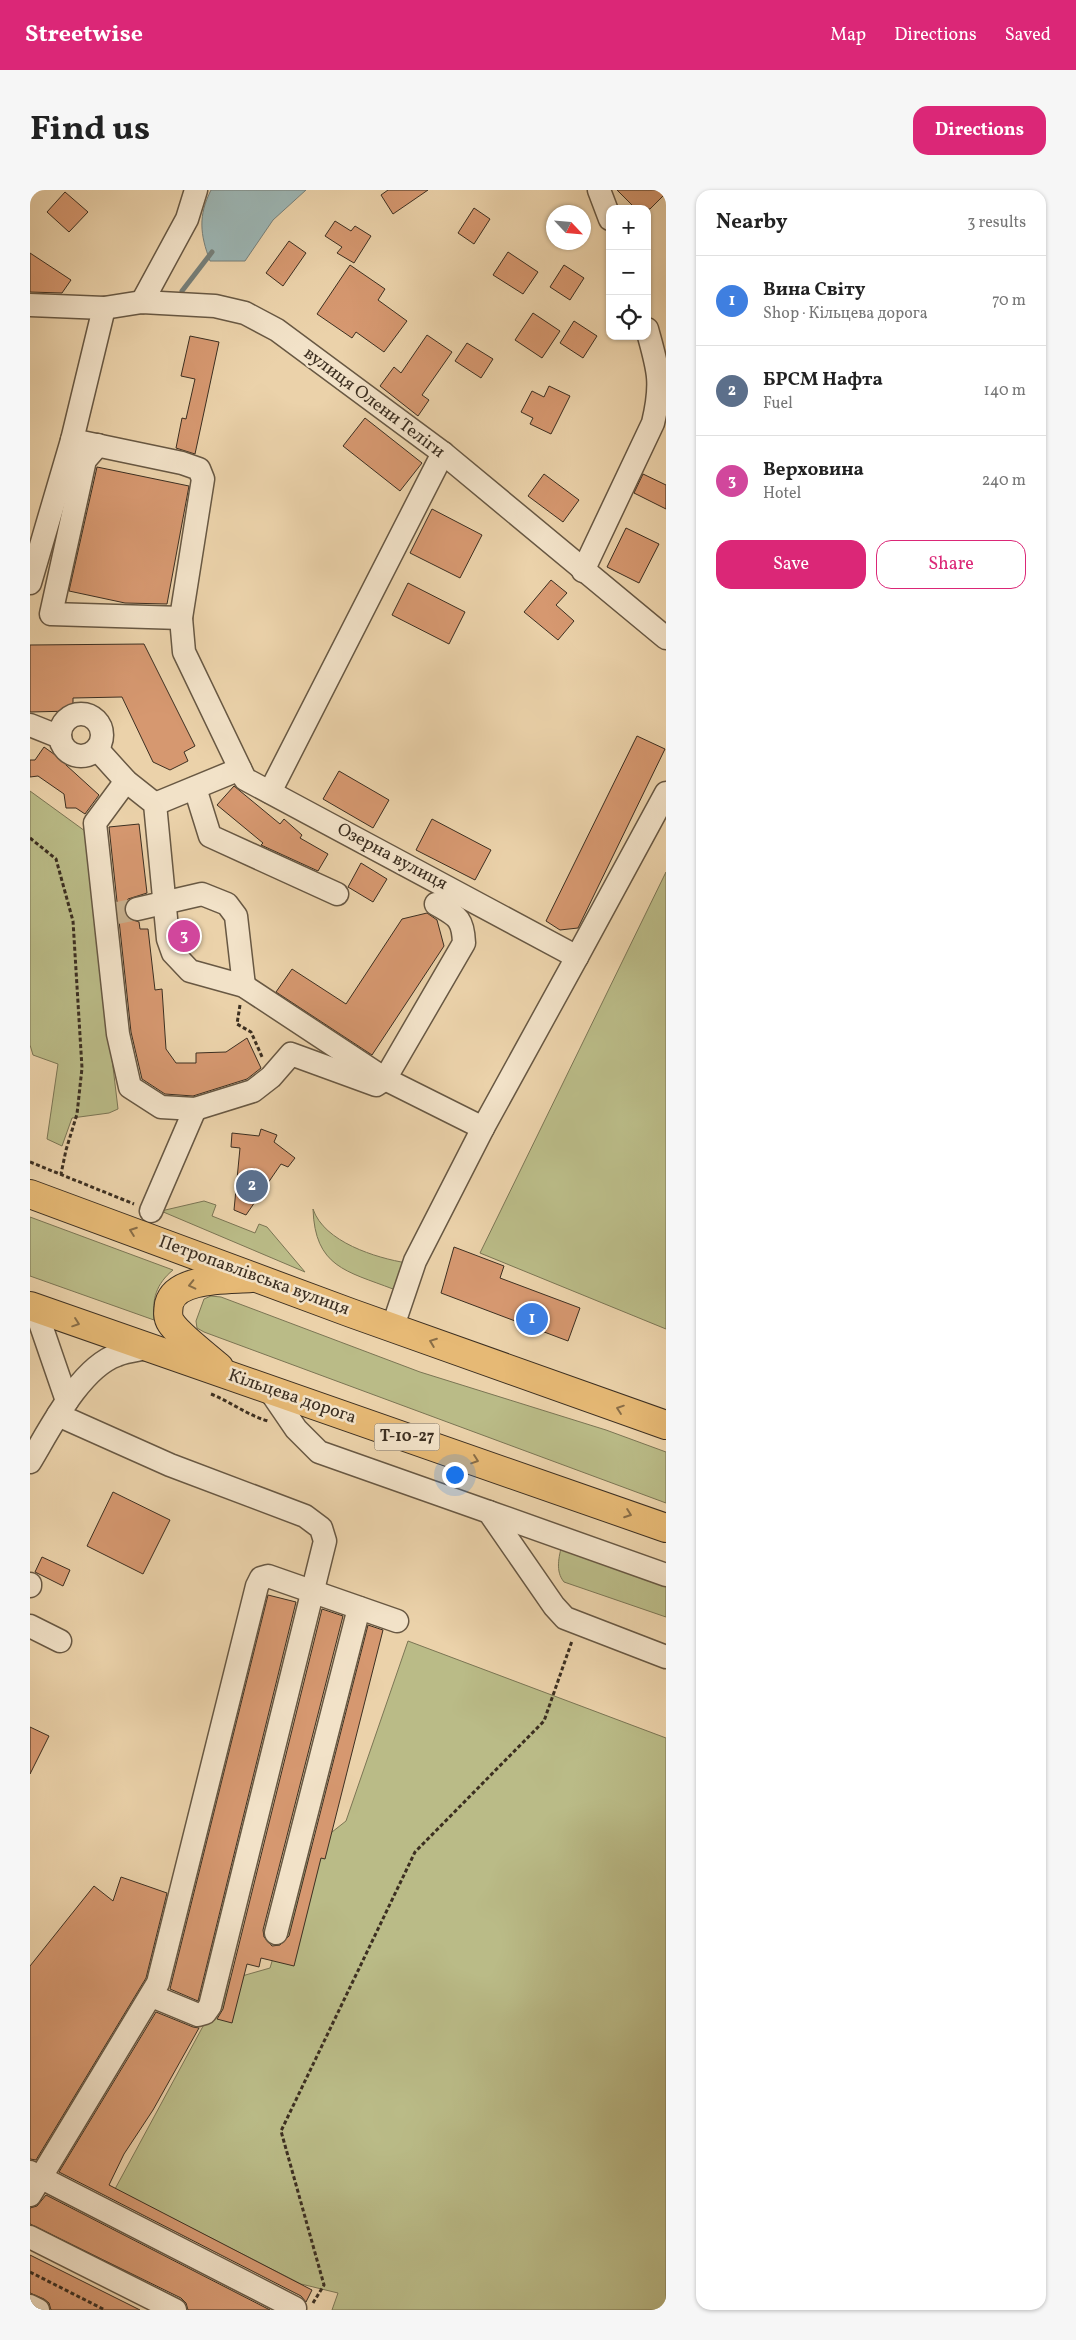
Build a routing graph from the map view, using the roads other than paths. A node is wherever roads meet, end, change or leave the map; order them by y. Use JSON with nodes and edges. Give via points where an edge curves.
{"nodes":[{"id":1,"x":196,"y":190,"type":"edge"},
{"id":2,"x":599,"y":190,"type":"edge"},
{"id":3,"x":606,"y":208,"type":"edge"},
{"id":4,"x":142,"y":302,"type":"junction"},
{"id":5,"x":30,"y":305,"type":"edge"},
{"id":6,"x":104,"y":308,"type":"junction"},
{"id":7,"x":650,"y":340,"type":"edge"},
{"id":8,"x":72,"y":440,"type":"junction"},
{"id":9,"x":98,"y":445,"type":"junction"},
{"id":10,"x":443,"y":453,"type":"junction"},
{"id":11,"x":583,"y":571,"type":"junction"},
{"id":12,"x":30,"y":584,"type":"edge"},
{"id":13,"x":180,"y":618,"type":"junction"},
{"id":14,"x":666,"y":638,"type":"edge"},
{"id":15,"x":30,"y":725,"type":"edge"},
{"id":16,"x":60,"y":737,"type":"junction"},
{"id":17,"x":98,"y":750,"type":"junction"},
{"id":18,"x":240,"y":770,"type":"junction"},
{"id":19,"x":126,"y":781,"type":"junction"},
{"id":20,"x":195,"y":788,"type":"junction"},
{"id":21,"x":270,"y":792,"type":"junction"},
{"id":22,"x":666,"y":793,"type":"edge"},
{"id":23,"x":155,"y":804,"type":"junction"},
{"id":24,"x":336,"y":894,"type":"dead end"},
{"id":25,"x":163,"y":903,"type":"junction"},
{"id":26,"x":436,"y":904,"type":"dead end"},
{"id":27,"x":137,"y":910,"type":"tunnel mouth"},
{"id":28,"x":577,"y":957,"type":"junction"},
{"id":29,"x":244,"y":986,"type":"junction"},
{"id":30,"x":385,"y":1079,"type":"junction"},
{"id":31,"x":195,"y":1108,"type":"junction"},
{"id":32,"x":483,"y":1128,"type":"junction"},
{"id":33,"x":30,"y":1194,"type":"edge"},
{"id":34,"x":151,"y":1211,"type":"road end"},
{"id":35,"x":258,"y":1277,"type":"junction"},
{"id":36,"x":32,"y":1307,"type":"edge"},
{"id":37,"x":394,"y":1326,"type":"junction"},
{"id":38,"x":147,"y":1348,"type":"junction"},
{"id":39,"x":226,"y":1374,"type":"junction"},
{"id":40,"x":268,"y":1388,"type":"junction"},
{"id":41,"x":63,"y":1408,"type":"junction"},
{"id":42,"x":666,"y":1425,"type":"edge"},
{"id":43,"x":30,"y":1462,"type":"edge"},
{"id":44,"x":489,"y":1512,"type":"junction"},
{"id":45,"x":666,"y":1528,"type":"edge"},
{"id":46,"x":666,"y":1575,"type":"edge"},
{"id":47,"x":312,"y":1591,"type":"junction"},
{"id":48,"x":359,"y":1608,"type":"junction"},
{"id":49,"x":397,"y":1621,"type":"dead end"},
{"id":50,"x":30,"y":1626,"type":"edge"},
{"id":51,"x":60,"y":1641,"type":"dead end"},
{"id":52,"x":666,"y":1657,"type":"edge"},
{"id":53,"x":276,"y":1933,"type":"dead end"},
{"id":54,"x":152,"y":1996,"type":"junction"},
{"id":55,"x":34,"y":2181,"type":"edge"},
{"id":56,"x":30,"y":2237,"type":"edge"},
{"id":57,"x":30,"y":2306,"type":"edge"},
{"id":58,"x":302,"y":2309,"type":"edge"},
{"id":59,"x":38,"y":2310,"type":"edge"},
{"id":60,"x":175,"y":2310,"type":"edge"}],
"edges":[{"from":1,"to":4,"type":"street","via":[[188,220]]},
{"from":2,"to":3,"type":"street"},
{"from":4,"to":6,"type":"street","name":"вулиця Олени Теліги"},
{"from":4,"to":10,"type":"street","name":"вулиця Олени Теліги","via":[[215,306],[246,313],[276,330]]},
{"from":5,"to":6,"type":"street","name":"вулиця Олени Теліги"},
{"from":6,"to":8,"type":"street"},
{"from":7,"to":11,"type":"street","via":[[659,374],[659,398],[653,423]]},
{"from":8,"to":9,"type":"street","name":"Озерна вулиця"},
{"from":8,"to":12,"type":"street"},
{"from":9,"to":13,"type":"street","name":"Озерна вулиця","via":[[182,462],[198,469],[203,479]]},
{"from":9,"to":13,"type":"street","via":[[86,460],[51,614]]},
{"from":10,"to":11,"type":"street","name":"вулиця Олени Теліги"},
{"from":10,"to":21,"type":"street"},
{"from":11,"to":14,"type":"street","name":"вулиця Олени Теліги"},
{"from":13,"to":18,"type":"street","name":"Озерна вулиця","via":[[184,652]]},
{"from":15,"to":16,"type":"street"},
{"from":16,"to":17,"type":"street","via":[[65,750],[71,754],[85,756]]},
{"from":16,"to":17,"type":"street","via":[[63,723],[69,718],[75,714],[89,715],[95,718],[102,730]]},
{"from":17,"to":19,"type":"street"},
{"from":18,"to":20,"type":"street"},
{"from":18,"to":21,"type":"street","name":"Озерна вулиця","via":[[245,779]]},
{"from":19,"to":23,"type":"street"},
{"from":19,"to":31,"type":"street","via":[[95,823],[108,915],[118,1034],[130,1087],[161,1106]]},
{"from":20,"to":23,"type":"street"},
{"from":20,"to":24,"type":"street","via":[[210,836]]},
{"from":21,"to":28,"type":"street","name":"Озерна вулиця"},
{"from":22,"to":28,"type":"street"},
{"from":23,"to":25,"type":"street"},
{"from":25,"to":27,"type":"street"},
{"from":25,"to":29,"type":"street","via":[[173,953],[190,972]]},
{"from":25,"to":29,"type":"street","via":[[202,894],[227,904],[236,916]]},
{"from":26,"to":30,"type":"street","via":[[460,918],[464,943]]},
{"from":28,"to":32,"type":"street"},
{"from":29,"to":30,"type":"street"},
{"from":30,"to":31,"type":"street","via":[[376,1085],[291,1054],[271,1078],[253,1091]]},
{"from":30,"to":32,"type":"street"},
{"from":31,"to":34,"type":"street"},
{"from":32,"to":37,"type":"street","via":[[415,1261]]},
{"from":35,"to":33,"type":"highway","name":"Петропавлівська вулиця","one_way":true},
{"from":35,"to":37,"type":"highway","name":"Петропавлівська вулиця"},
{"from":35,"to":39,"type":"highway","one_way":true,"via":[[189,1284],[178,1289],[170,1299],[168,1312],[171,1324]]},
{"from":36,"to":38,"type":"highway","name":"Кільцева дорога","number":"Т-10-27","one_way":true},
{"from":36,"to":41,"type":"street"},
{"from":42,"to":37,"type":"highway","name":"Петропавлівська вулиця","one_way":true},
{"from":38,"to":39,"type":"highway","name":"Кільцева дорога","number":"Т-10-27"},
{"from":38,"to":41,"type":"street","via":[[117,1355],[97,1366]]},
{"from":39,"to":40,"type":"highway","name":"Кільцева дорога","number":"Т-10-27"},
{"from":40,"to":44,"type":"street","via":[[296,1429],[319,1452]]},
{"from":40,"to":45,"type":"highway","name":"Кільцева дорога","number":"Т-10-27","one_way":true},
{"from":41,"to":43,"type":"street"},
{"from":41,"to":47,"type":"street","via":[[170,1465],[304,1516],[321,1528],[325,1541]]},
{"from":44,"to":46,"type":"street"},
{"from":44,"to":52,"type":"street","via":[[565,1618]]},
{"from":47,"to":48,"type":"street"},
{"from":47,"to":54,"type":"street","via":[[268,1576],[261,1578],[257,1586],[158,1983]]},
{"from":47,"to":54,"type":"street","via":[[210,2006],[205,2013],[198,2015]]},
{"from":48,"to":49,"type":"street"},
{"from":48,"to":53,"type":"street"},
{"from":50,"to":51,"type":"street"},
{"from":54,"to":55,"type":"street"},
{"from":55,"to":58,"type":"street"},
{"from":56,"to":60,"type":"street"},
{"from":57,"to":59,"type":"street"}]}
